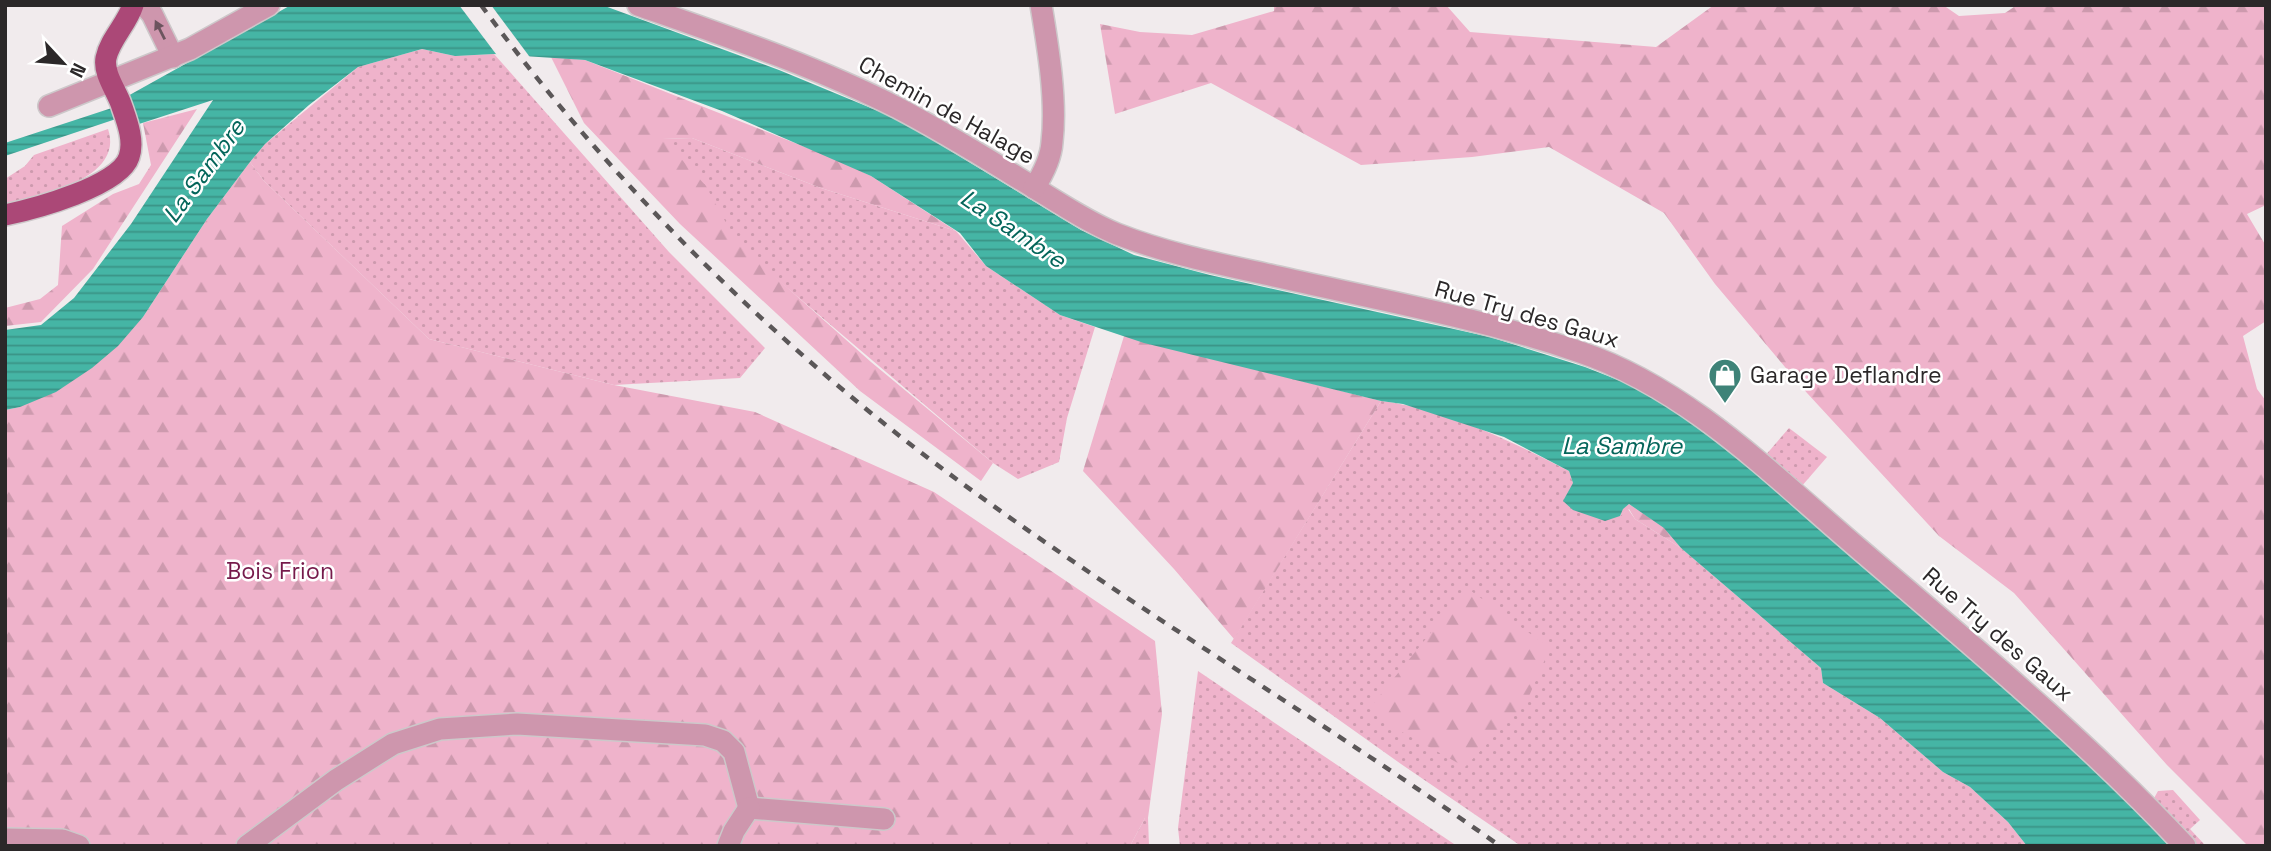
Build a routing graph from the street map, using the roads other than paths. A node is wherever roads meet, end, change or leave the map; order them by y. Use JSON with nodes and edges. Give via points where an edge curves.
{"nodes":[{"id":1,"x":133,"y":5,"type":"edge"},
{"id":2,"x":144,"y":5,"type":"edge"},
{"id":3,"x":269,"y":5,"type":"edge"},
{"id":4,"x":638,"y":5,"type":"edge"},
{"id":5,"x":1041,"y":5,"type":"edge"},
{"id":6,"x":173,"y":57,"type":"junction"},
{"id":7,"x":112,"y":83,"type":"junction"},
{"id":8,"x":49,"y":106,"type":"dead end"},
{"id":9,"x":1034,"y":188,"type":"junction"},
{"id":10,"x":5,"y":215,"type":"edge"},
{"id":11,"x":749,"y":808,"type":"junction"},
{"id":12,"x":884,"y":820,"type":"dead end"},
{"id":13,"x":5,"y":839,"type":"edge"},
{"id":14,"x":79,"y":846,"type":"edge"},
{"id":15,"x":247,"y":846,"type":"edge"},
{"id":16,"x":728,"y":846,"type":"edge"},
{"id":17,"x":2185,"y":846,"type":"edge"}],
"edges":[{"from":1,"to":7,"type":"main road","via":[[105,60]]},
{"from":6,"to":2,"type":"street","one_way":true},
{"from":3,"to":6,"type":"street"},
{"from":4,"to":9,"type":"street","name":"Chemin de Halage","via":[[862,91]]},
{"from":5,"to":9,"type":"street","via":[[1052,99],[1052,144]]},
{"from":6,"to":7,"type":"street"},
{"from":7,"to":8,"type":"street"},
{"from":7,"to":10,"type":"main road","via":[[131,147],[121,169],[74,195]]},
{"from":9,"to":17,"type":"street","name":"Rue Try des Gaux","via":[[1110,231],[1165,252],[1503,329],[1582,353],[1658,388],[1714,426],[1930,610],[2074,736]]},
{"from":11,"to":12,"type":"street"},
{"from":11,"to":15,"type":"street","via":[[734,752],[723,741],[705,735],[517,724],[440,729],[393,744]]},
{"from":11,"to":16,"type":"street"},
{"from":13,"to":14,"type":"street","via":[[62,840]]}]}
